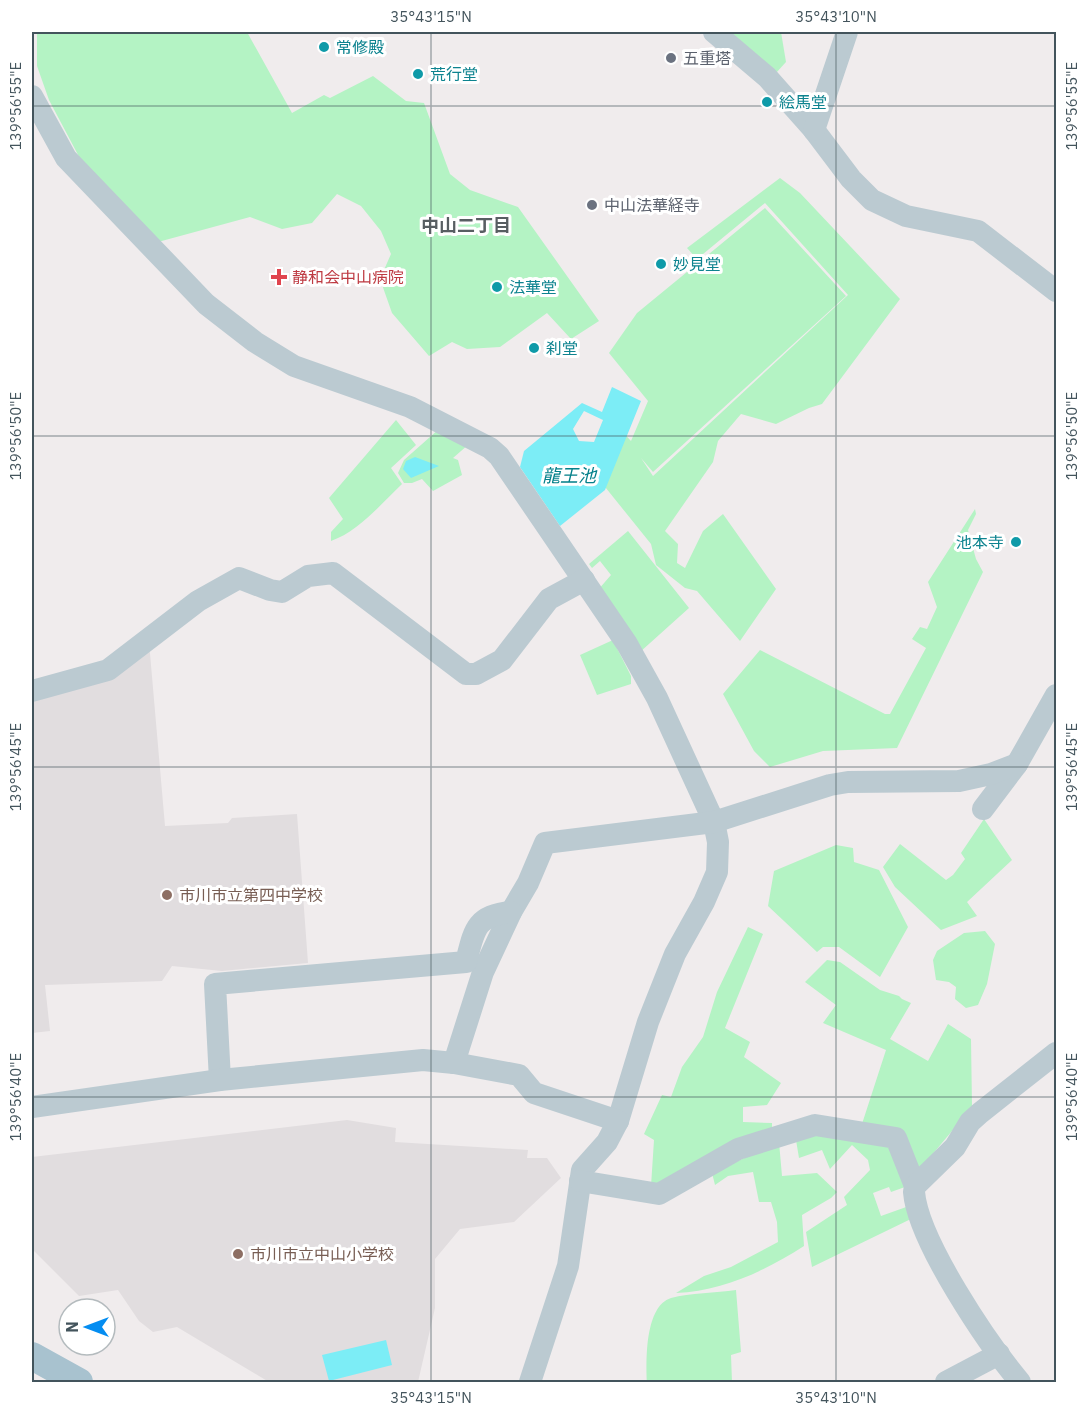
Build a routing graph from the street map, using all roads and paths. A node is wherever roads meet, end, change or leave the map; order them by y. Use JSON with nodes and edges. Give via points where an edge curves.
{"nodes":[{"id":1,"x":714,"y":32,"type":"edge"},
{"id":2,"x":847,"y":32,"type":"edge"},
{"id":3,"x":32,"y":96,"type":"edge"},
{"id":4,"x":814,"y":130,"type":"junction"},
{"id":5,"x":1056,"y":291,"type":"edge"},
{"id":6,"x":584,"y":580,"type":"junction"},
{"id":7,"x":32,"y":691,"type":"edge"},
{"id":8,"x":1056,"y":695,"type":"edge"},
{"id":9,"x":1017,"y":764,"type":"junction"},
{"id":10,"x":983,"y":809,"type":"dead end"},
{"id":11,"x":714,"y":822,"type":"junction"},
{"id":12,"x":511,"y":912,"type":"junction"},
{"id":13,"x":1056,"y":1053,"type":"edge"},
{"id":14,"x":454,"y":1063,"type":"junction"},
{"id":15,"x":220,"y":1080,"type":"junction"},
{"id":16,"x":32,"y":1107,"type":"edge"},
{"id":17,"x":618,"y":1121,"type":"junction"},
{"id":18,"x":580,"y":1181,"type":"junction"},
{"id":19,"x":915,"y":1186,"type":"junction"},
{"id":20,"x":999,"y":1354,"type":"junction"},
{"id":21,"x":32,"y":1356,"type":"edge"},
{"id":22,"x":79,"y":1383,"type":"edge"},
{"id":23,"x":530,"y":1383,"type":"edge"},
{"id":24,"x":946,"y":1383,"type":"edge"},
{"id":25,"x":1020,"y":1383,"type":"edge"}],
"edges":[{"from":1,"to":4,"type":"street","via":[[766,77]]},
{"from":2,"to":4,"type":"street"},
{"from":3,"to":6,"type":"street","via":[[66,158],[206,304],[294,366],[410,407],[490,448]]},
{"from":4,"to":5,"type":"street","via":[[872,200],[906,216],[978,231]]},
{"from":6,"to":7,"type":"street","via":[[549,599],[502,660],[476,674],[466,674],[443,658],[333,573],[308,576],[282,592],[239,578],[198,601],[108,670]]},
{"from":6,"to":11,"type":"street","via":[[657,698]]},
{"from":8,"to":9,"type":"street"},
{"from":9,"to":10,"type":"street"},
{"from":9,"to":11,"type":"street","via":[[958,781],[830,785]]},
{"from":11,"to":12,"type":"street","via":[[545,843]]},
{"from":11,"to":17,"type":"street","via":[[717,872],[675,954],[648,1022]]},
{"from":12,"to":14,"type":"street","via":[[483,972]]},
{"from":12,"to":15,"type":"street","via":[[483,919],[474,930],[466,962],[215,984]]},
{"from":13,"to":19,"type":"street","via":[[970,1122],[955,1147]]},
{"from":14,"to":15,"type":"street","via":[[423,1060]]},
{"from":14,"to":17,"type":"street","via":[[519,1075],[534,1093]]},
{"from":15,"to":16,"type":"street"},
{"from":17,"to":18,"type":"street","via":[[607,1142],[582,1170]]},
{"from":18,"to":19,"type":"street","via":[[658,1194],[738,1149],[815,1125],[896,1138]]},
{"from":18,"to":23,"type":"street","via":[[568,1266]]},
{"from":19,"to":20,"type":"street","via":[[914,1198],[931,1244]]},
{"from":20,"to":24,"type":"street"},
{"from":20,"to":25,"type":"street"},
{"from":21,"to":22,"type":"main road"}]}
